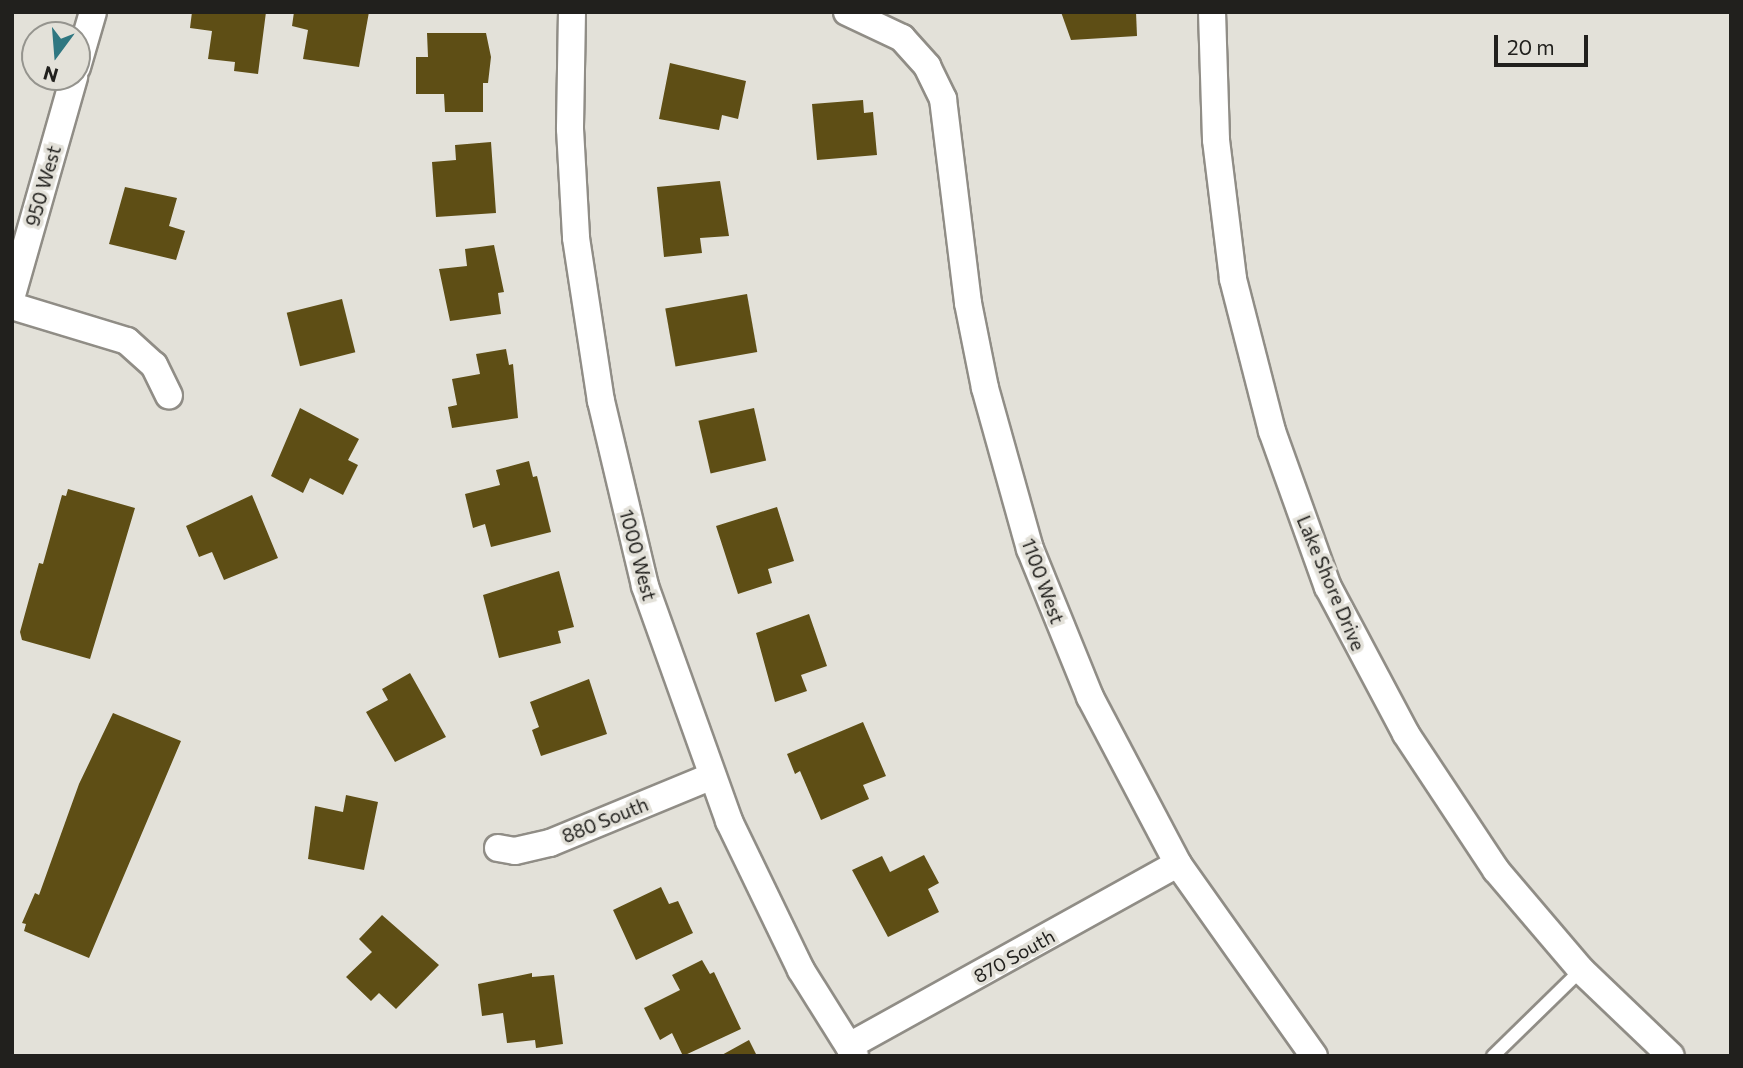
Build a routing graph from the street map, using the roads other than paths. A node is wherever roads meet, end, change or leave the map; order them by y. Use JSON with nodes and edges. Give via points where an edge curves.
{"nodes":[{"id":1,"x":572,"y":12,"type":"edge"},
{"id":2,"x":847,"y":12,"type":"edge"},
{"id":3,"x":1212,"y":12,"type":"edge"},
{"id":4,"x":70,"y":91,"type":"edge"},
{"id":5,"x":12,"y":295,"type":"edge"},
{"id":6,"x":12,"y":306,"type":"edge"},
{"id":7,"x":169,"y":396,"type":"dead end"},
{"id":8,"x":710,"y":777,"type":"junction"},
{"id":9,"x":498,"y":848,"type":"dead end"},
{"id":10,"x":1178,"y":864,"type":"junction"},
{"id":11,"x":1581,"y":970,"type":"junction"},
{"id":12,"x":852,"y":1051,"type":"edge"},
{"id":13,"x":1314,"y":1056,"type":"edge"},
{"id":14,"x":1493,"y":1056,"type":"edge"},
{"id":15,"x":1671,"y":1056,"type":"edge"}],
"edges":[{"from":1,"to":8,"type":"street","name":"1000 West","via":[[576,238],[591,345],[641,573]]},
{"from":2,"to":10,"type":"street","name":"1100 West","via":[[886,26],[916,51],[943,99],[968,303],[1000,449],[1030,549],[1090,697]]},
{"from":3,"to":11,"type":"street","name":"Lake Shore Drive","via":[[1216,140],[1233,279],[1272,431],[1328,587],[1364,659],[1449,804],[1496,870]]},
{"from":4,"to":5,"type":"street","name":"950 West"},
{"from":6,"to":7,"type":"street","via":[[127,341],[154,365]]},
{"from":8,"to":9,"type":"street","name":"880 South","via":[[550,843],[515,851]]},
{"from":8,"to":12,"type":"street","name":"1000 West","via":[[763,897],[801,970]]},
{"from":10,"to":12,"type":"street","name":"870 South"},
{"from":10,"to":13,"type":"street","name":"1100 West"},
{"from":11,"to":14,"type":"lane"},
{"from":11,"to":15,"type":"street","name":"Lake Shore Drive"}]}
